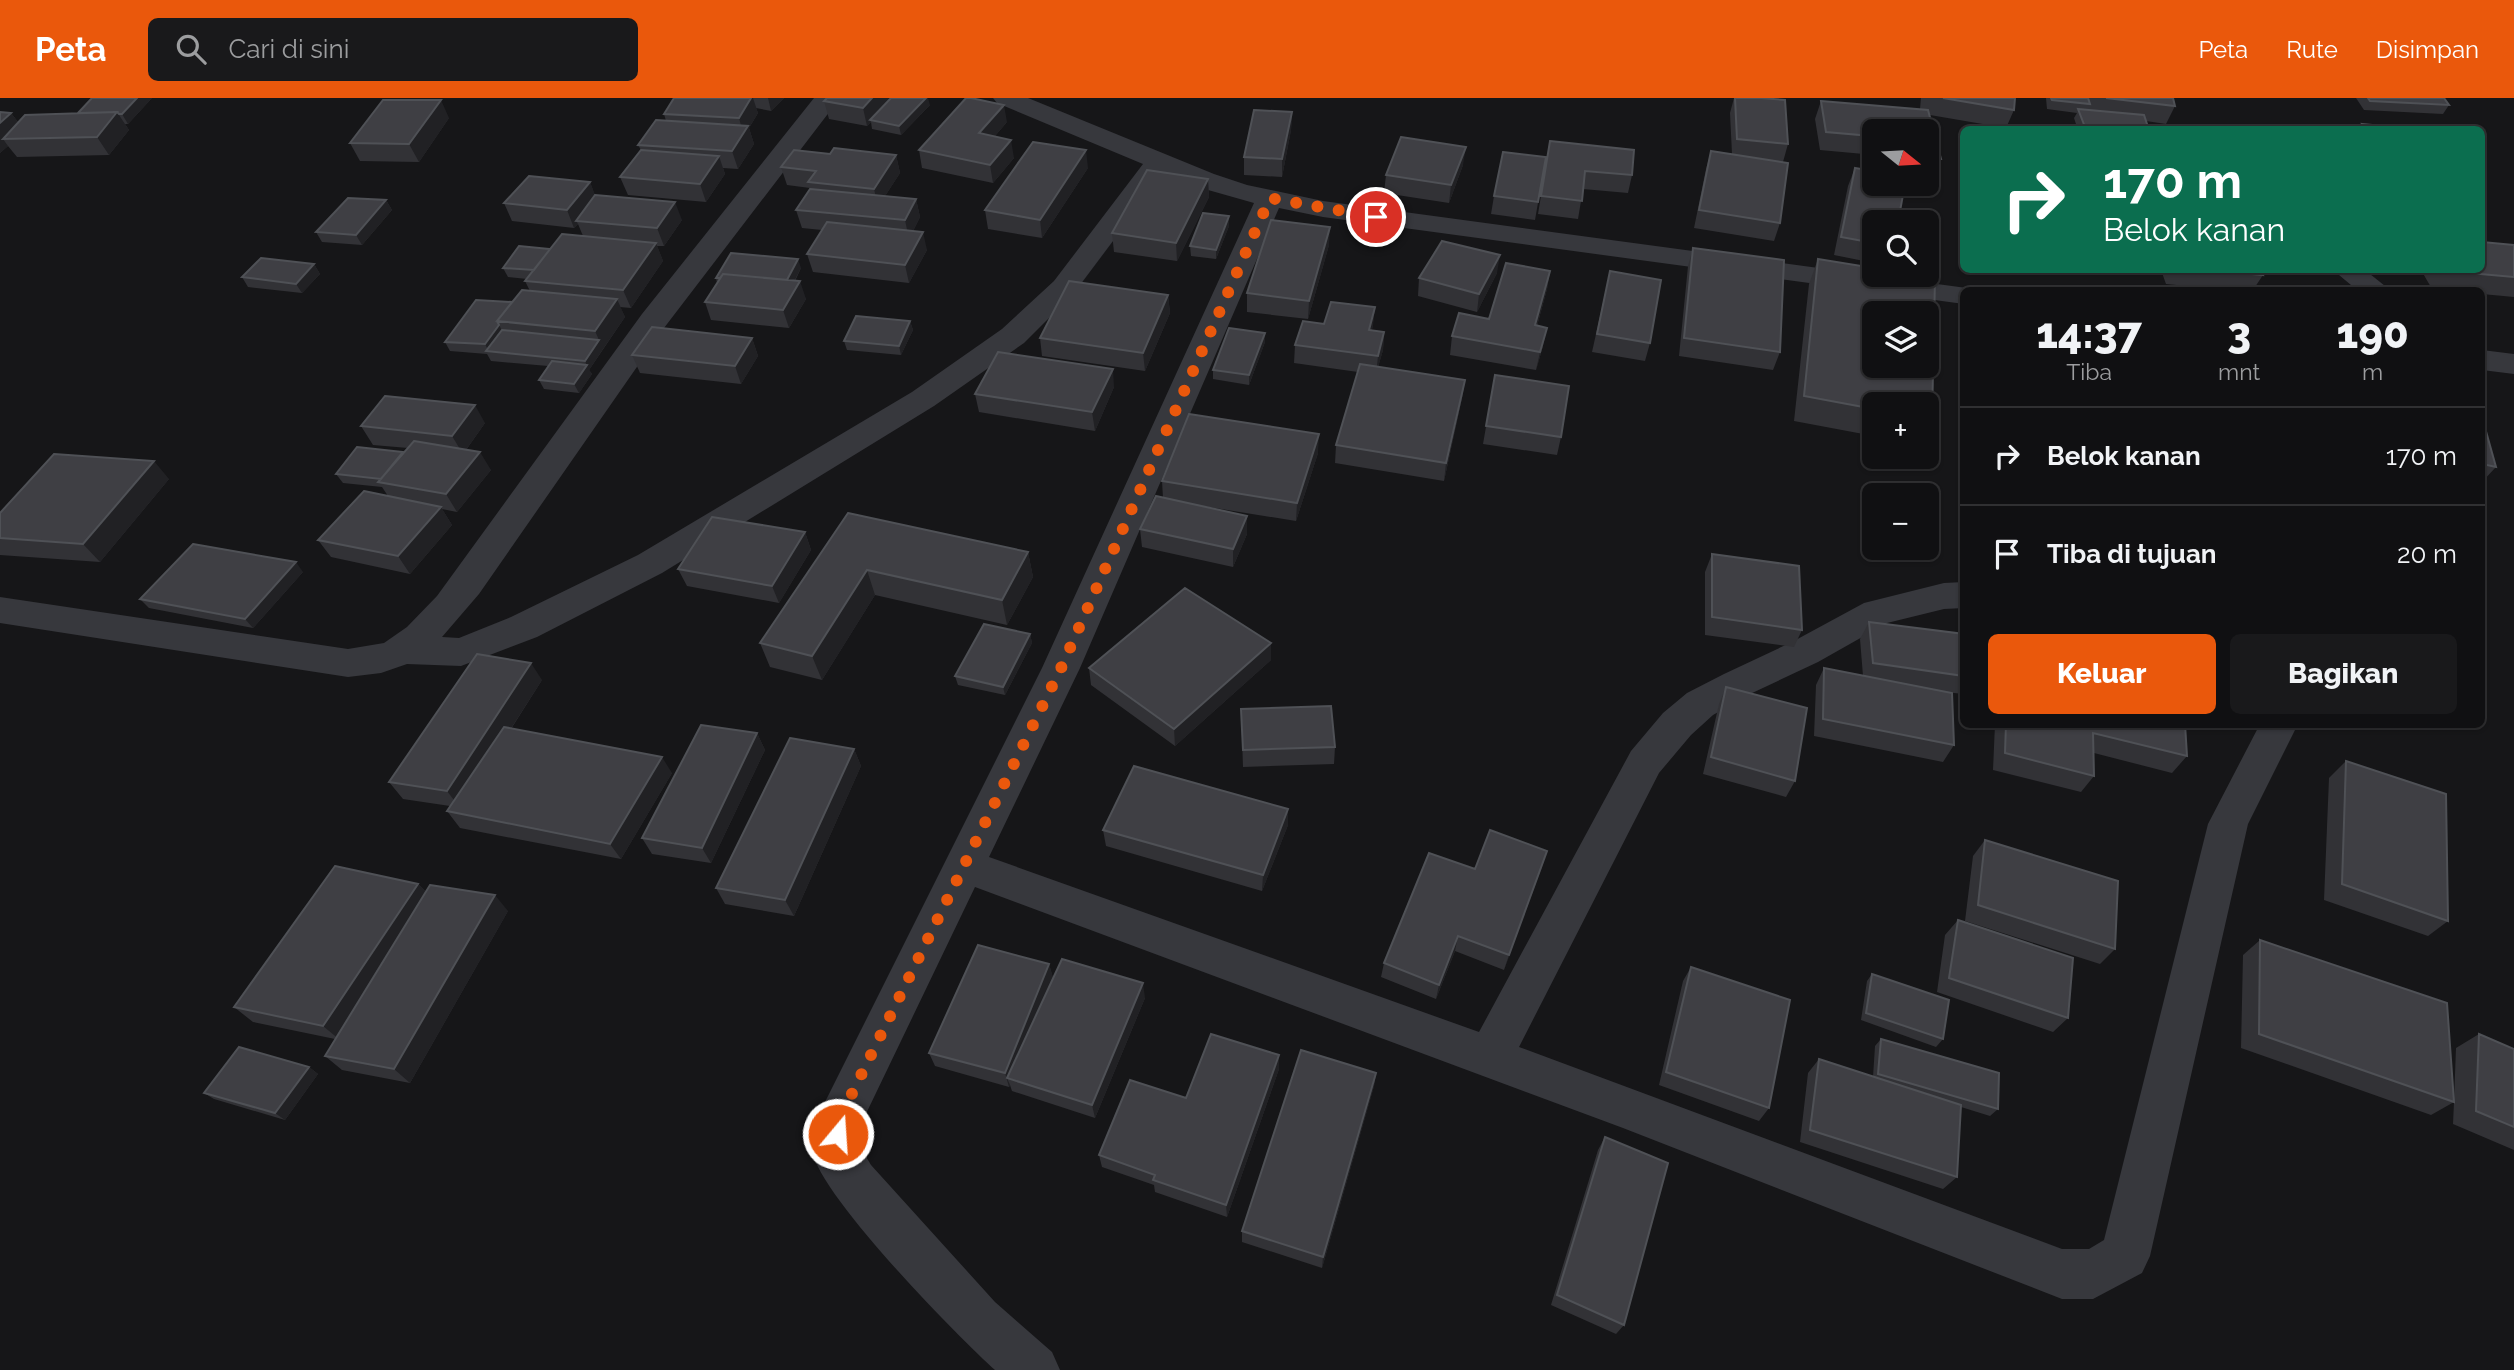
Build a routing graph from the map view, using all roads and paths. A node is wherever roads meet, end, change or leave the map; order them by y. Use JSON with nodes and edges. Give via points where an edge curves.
{"nodes":[{"id":1,"x":827,"y":98,"type":"edge"},
{"id":2,"x":1006,"y":98,"type":"edge"},
{"id":3,"x":1159,"y":161,"type":"junction"},
{"id":4,"x":1270,"y":198,"type":"junction"},
{"id":5,"x":2351,"y":273,"type":"edge"},
{"id":6,"x":2371,"y":287,"type":"edge"},
{"id":7,"x":1960,"y":294,"type":"edge"},
{"id":8,"x":2485,"y":360,"type":"edge"},
{"id":9,"x":2514,"y":364,"type":"edge"},
{"id":10,"x":1960,"y":595,"type":"edge"},
{"id":11,"x":0,"y":610,"type":"edge"},
{"id":12,"x":402,"y":650,"type":"junction"},
{"id":13,"x":2277,"y":728,"type":"edge"},
{"id":14,"x":963,"y":865,"type":"junction"},
{"id":15,"x":1490,"y":1057,"type":"junction"},
{"id":16,"x":1034,"y":1370,"type":"edge"}],
"edges":[{"from":1,"to":12,"type":"street","via":[[653,321],[458,595]]},
{"from":2,"to":3,"type":"street"},
{"from":3,"to":4,"type":"street","via":[[1204,180]]},
{"from":3,"to":12,"type":"street","via":[[1064,287],[1013,336],[923,399],[650,564],[524,627],[461,652]]},
{"from":4,"to":7,"type":"street","via":[[1457,229]]},
{"from":4,"to":14,"type":"street","via":[[1061,668]]},
{"from":5,"to":6,"type":"street"},
{"from":8,"to":9,"type":"street"},
{"from":10,"to":15,"type":"street","via":[[1877,612],[1700,704],[1677,724],[1645,762]]},
{"from":11,"to":12,"type":"street","via":[[348,663]]},
{"from":13,"to":15,"type":"street","via":[[2228,824],[2125,1256],[2093,1274],[2062,1274]]},
{"from":14,"to":15,"type":"street"},
{"from":14,"to":16,"type":"street","via":[[840,1118],[835,1149],[854,1182],[968,1310]]}]}
